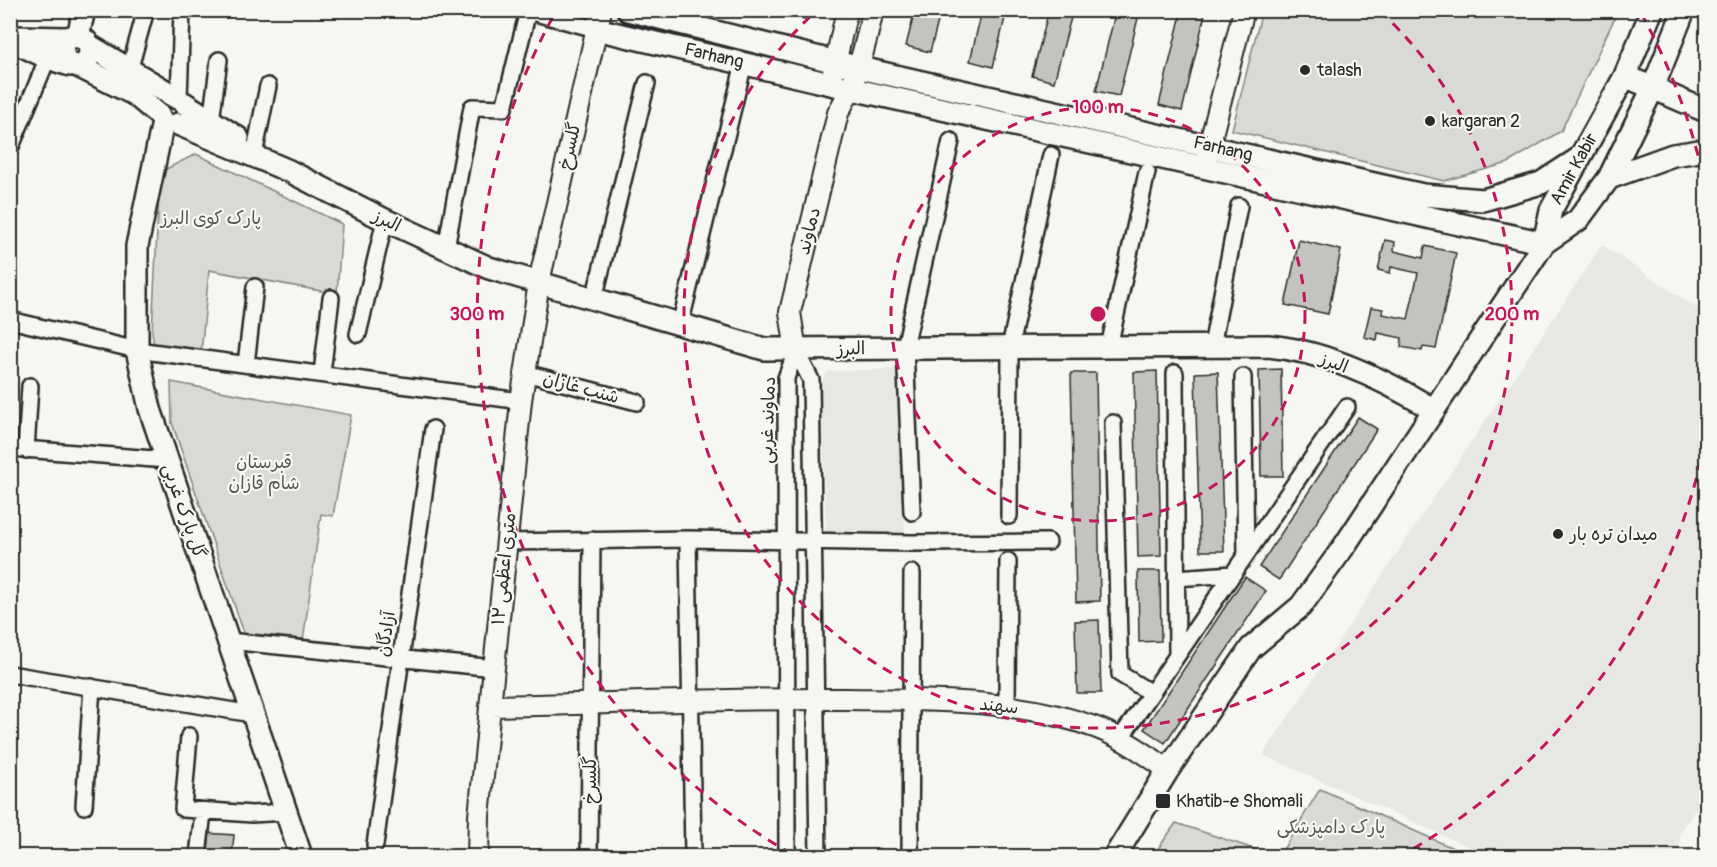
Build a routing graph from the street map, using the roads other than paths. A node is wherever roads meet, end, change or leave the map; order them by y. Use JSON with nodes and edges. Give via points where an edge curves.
{"nodes":[{"id":1,"x":84,"y":10,"type":"edge"},
{"id":2,"x":146,"y":10,"type":"edge"},
{"id":3,"x":182,"y":10,"type":"edge"},
{"id":4,"x":528,"y":10,"type":"edge"},
{"id":5,"x":628,"y":10,"type":"edge"},
{"id":6,"x":847,"y":10,"type":"edge"},
{"id":7,"x":873,"y":10,"type":"edge"},
{"id":8,"x":1244,"y":10,"type":"edge"},
{"id":9,"x":1652,"y":10,"type":"edge"},
{"id":10,"x":1684,"y":10,"type":"edge"},
{"id":11,"x":598,"y":20,"type":"edge"},
{"id":12,"x":10,"y":38,"type":"edge"},
{"id":13,"x":79,"y":40,"type":"junction"},
{"id":14,"x":48,"y":57,"type":"junction"},
{"id":15,"x":219,"y":60,"type":"dead end"},
{"id":16,"x":744,"y":63,"type":"junction"},
{"id":17,"x":74,"y":65,"type":"junction"},
{"id":18,"x":860,"y":68,"type":"junction"},
{"id":19,"x":129,"y":71,"type":"junction"},
{"id":20,"x":833,"y":73,"type":"junction"},
{"id":21,"x":1625,"y":76,"type":"junction"},
{"id":22,"x":647,"y":83,"type":"dead end"},
{"id":23,"x":268,"y":86,"type":"dead end"},
{"id":24,"x":852,"y":89,"type":"junction"},
{"id":25,"x":1652,"y":90,"type":"junction"},
{"id":26,"x":1707,"y":111,"type":"edge"},
{"id":27,"x":173,"y":112,"type":"junction"},
{"id":28,"x":838,"y":112,"type":"junction"},
{"id":29,"x":211,"y":121,"type":"junction"},
{"id":30,"x":951,"y":141,"type":"dead end"},
{"id":31,"x":10,"y":149,"type":"edge"},
{"id":32,"x":255,"y":150,"type":"junction"},
{"id":33,"x":1707,"y":150,"type":"edge"},
{"id":34,"x":1051,"y":155,"type":"dead end"},
{"id":35,"x":1207,"y":156,"type":"junction"},
{"id":36,"x":1581,"y":157,"type":"junction"},
{"id":37,"x":289,"y":171,"type":"junction"},
{"id":38,"x":1147,"y":172,"type":"dead end"},
{"id":39,"x":1609,"y":178,"type":"junction"},
{"id":40,"x":1239,"y":206,"type":"dead end"},
{"id":41,"x":385,"y":220,"type":"junction"},
{"id":42,"x":1544,"y":243,"type":"junction"},
{"id":43,"x":446,"y":248,"type":"junction"},
{"id":44,"x":539,"y":282,"type":"junction"},
{"id":45,"x":255,"y":287,"type":"dead end"},
{"id":46,"x":331,"y":298,"type":"dead end"},
{"id":47,"x":594,"y":299,"type":"junction"},
{"id":48,"x":10,"y":320,"type":"edge"},
{"id":49,"x":680,"y":325,"type":"junction"},
{"id":50,"x":357,"y":334,"type":"dead end"},
{"id":51,"x":1109,"y":346,"type":"junction"},
{"id":52,"x":1212,"y":346,"type":"junction"},
{"id":53,"x":905,"y":347,"type":"junction"},
{"id":54,"x":1010,"y":347,"type":"junction"},
{"id":55,"x":137,"y":350,"type":"junction"},
{"id":56,"x":796,"y":351,"type":"junction"},
{"id":57,"x":246,"y":364,"type":"junction"},
{"id":58,"x":322,"y":373,"type":"junction"},
{"id":59,"x":525,"y":373,"type":"junction"},
{"id":60,"x":1175,"y":373,"type":"dead end"},
{"id":61,"x":1244,"y":377,"type":"dead end"},
{"id":62,"x":30,"y":386,"type":"dead end"},
{"id":63,"x":521,"y":401,"type":"junction"},
{"id":64,"x":637,"y":402,"type":"dead end"},
{"id":65,"x":1347,"y":407,"type":"dead end"},
{"id":66,"x":1434,"y":410,"type":"junction"},
{"id":67,"x":1113,"y":423,"type":"dead end"},
{"id":68,"x":433,"y":429,"type":"dead end"},
{"id":69,"x":10,"y":448,"type":"edge"},
{"id":70,"x":26,"y":450,"type":"junction"},
{"id":71,"x":167,"y":460,"type":"junction"},
{"id":72,"x":912,"y":512,"type":"dead end"},
{"id":73,"x":1009,"y":516,"type":"dead end"},
{"id":74,"x":688,"y":538,"type":"junction"},
{"id":75,"x":592,"y":540,"type":"junction"},
{"id":76,"x":787,"y":540,"type":"junction"},
{"id":77,"x":815,"y":541,"type":"junction"},
{"id":78,"x":507,"y":542,"type":"junction"},
{"id":79,"x":1048,"y":542,"type":"dead end"},
{"id":80,"x":1246,"y":554,"type":"junction"},
{"id":81,"x":1008,"y":561,"type":"dead end"},
{"id":82,"x":912,"y":573,"type":"dead end"},
{"id":83,"x":1233,"y":574,"type":"junction"},
{"id":84,"x":1176,"y":578,"type":"junction"},
{"id":85,"x":228,"y":641,"type":"junction"},
{"id":86,"x":1177,"y":655,"type":"junction"},
{"id":87,"x":402,"y":659,"type":"junction"},
{"id":88,"x":495,"y":668,"type":"junction"},
{"id":89,"x":10,"y":674,"type":"edge"},
{"id":90,"x":92,"y":687,"type":"junction"},
{"id":91,"x":1151,"y":693,"type":"junction"},
{"id":92,"x":787,"y":699,"type":"junction"},
{"id":93,"x":816,"y":699,"type":"junction"},
{"id":94,"x":911,"y":700,"type":"junction"},
{"id":95,"x":692,"y":701,"type":"junction"},
{"id":96,"x":590,"y":704,"type":"junction"},
{"id":97,"x":491,"y":705,"type":"junction"},
{"id":98,"x":1007,"y":705,"type":"junction"},
{"id":99,"x":252,"y":714,"type":"junction"},
{"id":100,"x":189,"y":736,"type":"dead end"},
{"id":101,"x":1120,"y":739,"type":"junction"},
{"id":102,"x":1168,"y":770,"type":"junction"},
{"id":103,"x":84,"y":806,"type":"dead end"},
{"id":104,"x":203,"y":812,"type":"junction"},
{"id":105,"x":286,"y":812,"type":"junction"},
{"id":106,"x":375,"y":844,"type":"dead end"},
{"id":107,"x":1118,"y":850,"type":"edge"},
{"id":108,"x":198,"y":856,"type":"edge"},
{"id":109,"x":301,"y":856,"type":"edge"},
{"id":110,"x":478,"y":856,"type":"edge"},
{"id":111,"x":589,"y":856,"type":"edge"},
{"id":112,"x":693,"y":856,"type":"edge"},
{"id":113,"x":787,"y":856,"type":"edge"},
{"id":114,"x":818,"y":856,"type":"edge"},
{"id":115,"x":910,"y":856,"type":"edge"}],
"edges":[{"from":1,"to":13,"type":"main road"},
{"from":2,"to":19,"type":"street"},
{"from":3,"to":27,"type":"street"},
{"from":4,"to":11,"type":"street"},
{"from":4,"to":43,"type":"street","via":[[504,108],[472,106]]},
{"from":5,"to":20,"type":"main road","name":"Farhang"},
{"from":6,"to":20,"type":"street"},
{"from":7,"to":18,"type":"street"},
{"from":8,"to":35,"type":"street"},
{"from":9,"to":21,"type":"main road","name":"Amir Kabir"},
{"from":10,"to":25,"type":"main road","name":"Amir Kabir"},
{"from":11,"to":16,"type":"main road","name":"Farhang"},
{"from":11,"to":44,"type":"street","name":"گلسرخ"},
{"from":12,"to":13,"type":"main road"},
{"from":12,"to":14,"type":"main road","name":"البرز"},
{"from":13,"to":17,"type":"main road","via":[[63,43],[61,51],[64,59]]},
{"from":13,"to":19,"type":"main road","name":"البرز"},
{"from":14,"to":17,"type":"main road","name":"البرز"},
{"from":14,"to":31,"type":"street"},
{"from":15,"to":29,"type":"street"},
{"from":16,"to":20,"type":"main road","name":"Farhang"},
{"from":16,"to":49,"type":"street"},
{"from":17,"to":27,"type":"main road","name":"البرز"},
{"from":18,"to":20,"type":"main road","name":"Farhang"},
{"from":18,"to":24,"type":"street"},
{"from":18,"to":35,"type":"main road","name":"Farhang"},
{"from":19,"to":27,"type":"main road","name":"البرز"},
{"from":20,"to":24,"type":"main road","name":"Farhang"},
{"from":20,"to":28,"type":"street"},
{"from":21,"to":25,"type":"main road"},
{"from":21,"to":36,"type":"main road","name":"Amir Kabir"},
{"from":22,"to":47,"type":"street"},
{"from":23,"to":32,"type":"street"},
{"from":24,"to":28,"type":"street"},
{"from":24,"to":35,"type":"main road","name":"Farhang"},
{"from":25,"to":26,"type":"main road"},
{"from":25,"to":39,"type":"main road","name":"Amir Kabir"},
{"from":27,"to":29,"type":"main road","name":"البرز"},
{"from":27,"to":37,"type":"main road","name":"البرز"},
{"from":27,"to":55,"type":"main road","name":"گل پارک غربی","via":[[154,156],[137,246]]},
{"from":28,"to":56,"type":"street","name":"دماوند","via":[[790,312]]},
{"from":29,"to":32,"type":"main road","name":"البرز"},
{"from":30,"to":53,"type":"street"},
{"from":32,"to":37,"type":"main road","name":"البرز"},
{"from":33,"to":39,"type":"main road","via":[[1673,155]]},
{"from":34,"to":54,"type":"street"},
{"from":35,"to":36,"type":"main road","name":"Farhang","via":[[1423,195],[1483,200],[1541,183]]},
{"from":35,"to":42,"type":"main road","name":"Farhang"},
{"from":36,"to":42,"type":"main road","name":"Amir Kabir","via":[[1551,210]]},
{"from":37,"to":41,"type":"main road","name":"البرز"},
{"from":38,"to":51,"type":"street"},
{"from":39,"to":42,"type":"main road","name":"Amir Kabir","via":[[1578,220]]},
{"from":40,"to":52,"type":"street"},
{"from":41,"to":43,"type":"main road","name":"البرز"},
{"from":41,"to":50,"type":"street"},
{"from":42,"to":66,"type":"main road"},
{"from":43,"to":44,"type":"main road","name":"البرز","via":[[489,268]]},
{"from":44,"to":47,"type":"main road","name":"البرز"},
{"from":44,"to":59,"type":"street","name":"۱۲ متری اعظمی"},
{"from":45,"to":57,"type":"street"},
{"from":46,"to":58,"type":"street"},
{"from":47,"to":49,"type":"main road","name":"البرز"},
{"from":48,"to":55,"type":"street"},
{"from":49,"to":56,"type":"main road","name":"البرز","via":[[764,349]]},
{"from":51,"to":52,"type":"main road","name":"البرز"},
{"from":51,"to":54,"type":"main road","name":"البرز"},
{"from":52,"to":66,"type":"main road","name":"البرز","via":[[1298,349],[1397,388]]},
{"from":53,"to":54,"type":"main road","name":"البرز"},
{"from":53,"to":56,"type":"main road","name":"البرز"},
{"from":53,"to":72,"type":"street"},
{"from":54,"to":73,"type":"street"},
{"from":55,"to":57,"type":"street"},
{"from":55,"to":71,"type":"main road","name":"گل پارک غربی"},
{"from":56,"to":76,"type":"street","name":"دماوند غربی","via":[[786,378]]},
{"from":56,"to":77,"type":"street","name":"دماوند غربی","via":[[811,380]]},
{"from":57,"to":58,"type":"street"},
{"from":58,"to":63,"type":"street"},
{"from":59,"to":63,"type":"street","name":"۱۲ متری اعظمی"},
{"from":59,"to":64,"type":"street","name":"شنب غازان"},
{"from":60,"to":84,"type":"street"},
{"from":61,"to":80,"type":"street"},
{"from":62,"to":70,"type":"street"},
{"from":63,"to":78,"type":"street","name":"۱۲ متری اعظمی"},
{"from":65,"to":80,"type":"street"},
{"from":66,"to":102,"type":"main road","via":[[1301,606],[1251,648]]},
{"from":67,"to":91,"type":"street","via":[[1120,674]]},
{"from":68,"to":87,"type":"street","name":"آزادگان"},
{"from":69,"to":70,"type":"street"},
{"from":70,"to":71,"type":"street"},
{"from":71,"to":85,"type":"main road","name":"گل پارک غربی"},
{"from":74,"to":75,"type":"street"},
{"from":74,"to":76,"type":"street"},
{"from":74,"to":95,"type":"street"},
{"from":75,"to":78,"type":"street"},
{"from":75,"to":96,"type":"street","name":"گلسرخ"},
{"from":76,"to":77,"type":"street"},
{"from":76,"to":92,"type":"street","name":"دماوند غربی"},
{"from":77,"to":79,"type":"street"},
{"from":77,"to":93,"type":"street","name":"دماوند غربی"},
{"from":78,"to":88,"type":"street","name":"۱۲ متری اعظمی"},
{"from":80,"to":83,"type":"street"},
{"from":81,"to":98,"type":"street"},
{"from":82,"to":94,"type":"street"},
{"from":83,"to":84,"type":"street"},
{"from":83,"to":86,"type":"street"},
{"from":84,"to":86,"type":"street"},
{"from":85,"to":87,"type":"street"},
{"from":85,"to":99,"type":"main road","name":"گل پارک غربی"},
{"from":86,"to":91,"type":"street"},
{"from":87,"to":88,"type":"street"},
{"from":87,"to":106,"type":"street","name":"آزادگان"},
{"from":88,"to":97,"type":"street","name":"۱۲ متری اعظمی"},
{"from":89,"to":90,"type":"street"},
{"from":90,"to":99,"type":"street"},
{"from":90,"to":103,"type":"street"},
{"from":91,"to":101,"type":"street"},
{"from":92,"to":93,"type":"street","name":"سهند"},
{"from":92,"to":95,"type":"street"},
{"from":92,"to":113,"type":"street","name":"دماوند غربی"},
{"from":93,"to":94,"type":"street","name":"سهند"},
{"from":93,"to":114,"type":"street","name":"دماوند غربی"},
{"from":94,"to":98,"type":"street","name":"سهند"},
{"from":94,"to":115,"type":"street"},
{"from":95,"to":96,"type":"street"},
{"from":95,"to":112,"type":"street"},
{"from":96,"to":97,"type":"street"},
{"from":96,"to":111,"type":"street","name":"گلسرخ"},
{"from":97,"to":110,"type":"street","name":"۱۲ متری اعظمی"},
{"from":98,"to":101,"type":"street","name":"سهند","via":[[1098,728]]},
{"from":99,"to":105,"type":"main road","name":"گل پارک غربی"},
{"from":100,"to":104,"type":"street","via":[[183,809]]},
{"from":101,"to":102,"type":"street","name":"سهند"},
{"from":102,"to":107,"type":"main road"},
{"from":104,"to":105,"type":"street"},
{"from":104,"to":108,"type":"street"},
{"from":105,"to":109,"type":"main road","name":"گل پارک غربی"}]}
